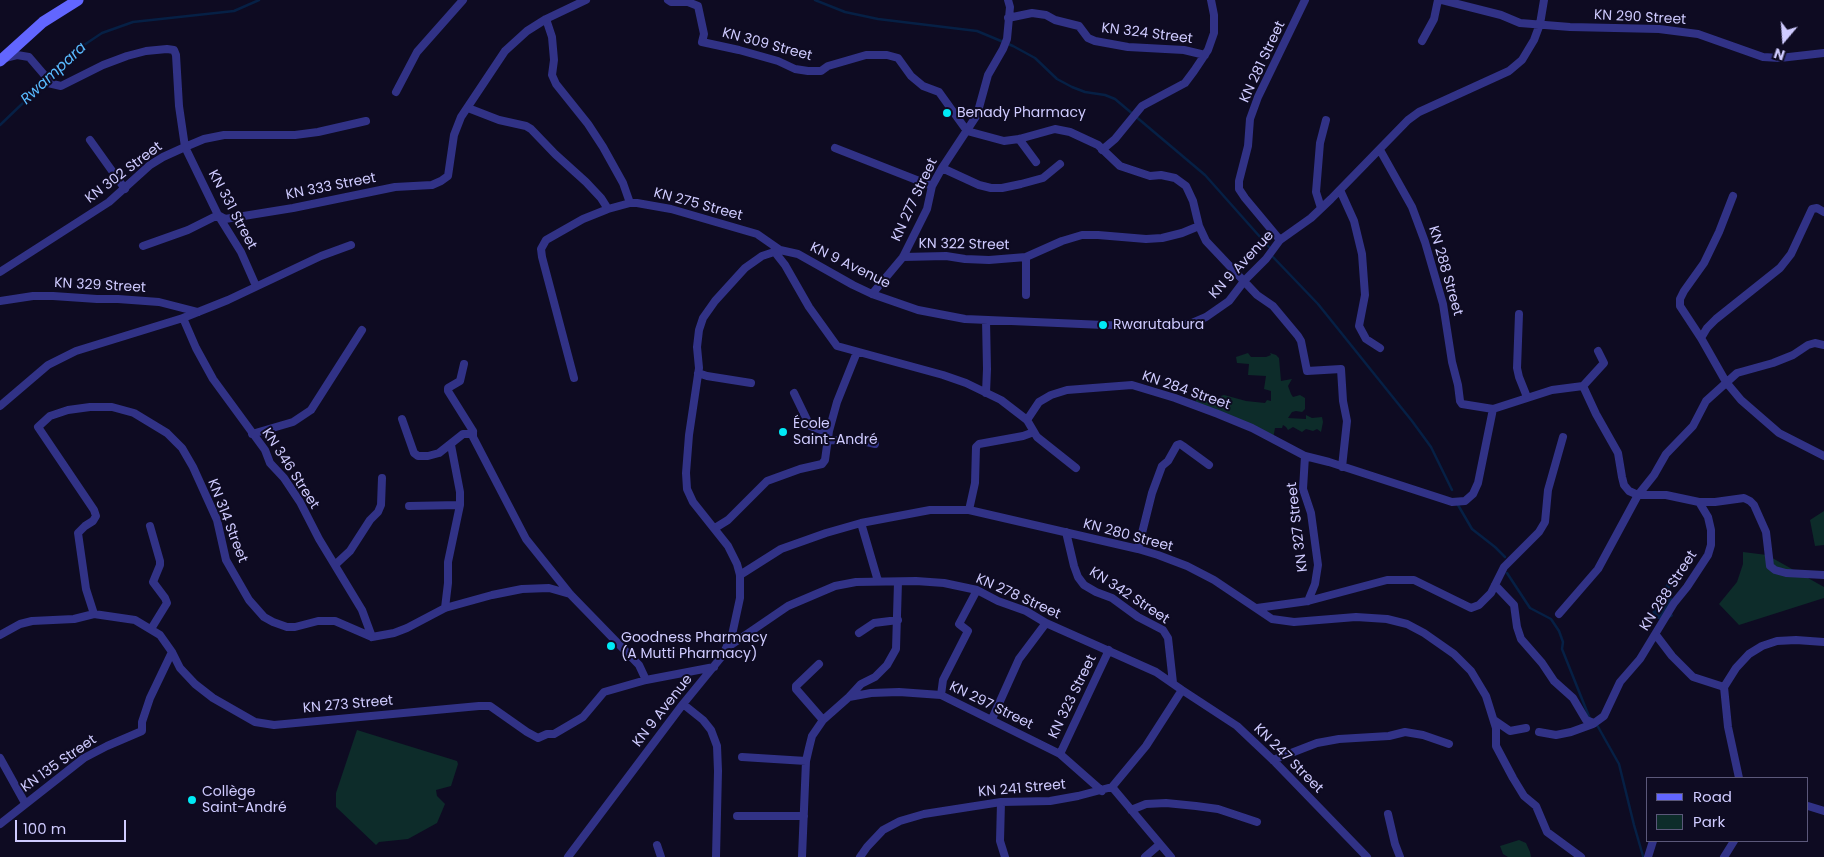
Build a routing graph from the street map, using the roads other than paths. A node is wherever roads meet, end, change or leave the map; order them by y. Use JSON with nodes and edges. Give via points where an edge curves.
{"nodes":[{"id":1,"x":78,"y":0,"type":"edge"},
{"id":2,"x":463,"y":0,"type":"edge"},
{"id":3,"x":586,"y":0,"type":"edge"},
{"id":4,"x":668,"y":0,"type":"edge"},
{"id":5,"x":1008,"y":0,"type":"edge"},
{"id":6,"x":1211,"y":0,"type":"edge"},
{"id":7,"x":1305,"y":0,"type":"edge"},
{"id":8,"x":1438,"y":0,"type":"edge"},
{"id":9,"x":1442,"y":0,"type":"edge"},
{"id":10,"x":1544,"y":0,"type":"edge"},
{"id":11,"x":1453,"y":2,"type":"edge"},
{"id":12,"x":1008,"y":18,"type":"junction"},
{"id":13,"x":546,"y":19,"type":"junction"},
{"id":14,"x":1540,"y":24,"type":"junction"},
{"id":15,"x":1422,"y":41,"type":"dead end"},
{"id":16,"x":1824,"y":53,"type":"edge"},
{"id":17,"x":1205,"y":55,"type":"junction"},
{"id":18,"x":1,"y":59,"type":"edge"},
{"id":19,"x":396,"y":92,"type":"dead end"},
{"id":20,"x":468,"y":108,"type":"junction"},
{"id":21,"x":1326,"y":120,"type":"dead end"},
{"id":22,"x":366,"y":121,"type":"dead end"},
{"id":23,"x":967,"y":131,"type":"junction"},
{"id":24,"x":1019,"y":139,"type":"junction"},
{"id":25,"x":90,"y":140,"type":"dead end"},
{"id":26,"x":185,"y":147,"type":"junction"},
{"id":27,"x":836,"y":148,"type":"dead end"},
{"id":28,"x":1102,"y":150,"type":"junction"},
{"id":29,"x":1380,"y":150,"type":"junction"},
{"id":30,"x":1036,"y":162,"type":"dead end"},
{"id":31,"x":1060,"y":164,"type":"dead end"},
{"id":32,"x":942,"y":168,"type":"junction"},
{"id":33,"x":932,"y":186,"type":"junction"},
{"id":34,"x":125,"y":189,"type":"junction"},
{"id":35,"x":1340,"y":190,"type":"junction"},
{"id":36,"x":1733,"y":196,"type":"dead end"},
{"id":37,"x":630,"y":203,"type":"junction"},
{"id":38,"x":1321,"y":208,"type":"junction"},
{"id":39,"x":608,"y":209,"type":"junction"},
{"id":40,"x":1824,"y":212,"type":"edge"},
{"id":41,"x":218,"y":215,"type":"junction"},
{"id":42,"x":1199,"y":226,"type":"junction"},
{"id":43,"x":1280,"y":240,"type":"junction"},
{"id":44,"x":351,"y":245,"type":"dead end"},
{"id":45,"x":143,"y":246,"type":"dead end"},
{"id":46,"x":777,"y":250,"type":"junction"},
{"id":47,"x":903,"y":257,"type":"junction"},
{"id":48,"x":1026,"y":257,"type":"junction"},
{"id":49,"x":0,"y":272,"type":"edge"},
{"id":50,"x":1245,"y":280,"type":"junction"},
{"id":51,"x":256,"y":286,"type":"junction"},
{"id":52,"x":872,"y":294,"type":"junction"},
{"id":53,"x":1026,"y":295,"type":"dead end"},
{"id":54,"x":0,"y":301,"type":"edge"},
{"id":55,"x":198,"y":312,"type":"junction"},
{"id":56,"x":1519,"y":314,"type":"dead end"},
{"id":57,"x":183,"y":318,"type":"junction"},
{"id":58,"x":986,"y":320,"type":"junction"},
{"id":59,"x":362,"y":330,"type":"dead end"},
{"id":60,"x":1701,"y":338,"type":"junction"},
{"id":61,"x":1824,"y":345,"type":"edge"},
{"id":62,"x":1380,"y":348,"type":"dead end"},
{"id":63,"x":1598,"y":351,"type":"dead end"},
{"id":64,"x":857,"y":352,"type":"junction"},
{"id":65,"x":464,"y":364,"type":"dead end"},
{"id":66,"x":698,"y":373,"type":"junction"},
{"id":67,"x":574,"y":378,"type":"dead end"},
{"id":68,"x":1726,"y":382,"type":"junction"},
{"id":69,"x":752,"y":383,"type":"dead end"},
{"id":70,"x":1583,"y":386,"type":"junction"},
{"id":71,"x":986,"y":393,"type":"junction"},
{"id":72,"x":794,"y":394,"type":"dead end"},
{"id":73,"x":1527,"y":398,"type":"junction"},
{"id":74,"x":0,"y":406,"type":"edge"},
{"id":75,"x":1493,"y":409,"type":"junction"},
{"id":76,"x":402,"y":419,"type":"dead end"},
{"id":77,"x":1027,"y":420,"type":"junction"},
{"id":78,"x":473,"y":431,"type":"junction"},
{"id":79,"x":829,"y":431,"type":"junction"},
{"id":80,"x":1034,"y":432,"type":"junction"},
{"id":81,"x":252,"y":434,"type":"junction"},
{"id":82,"x":1563,"y":436,"type":"dead end"},
{"id":83,"x":828,"y":440,"type":"junction"},
{"id":84,"x":875,"y":444,"type":"dead end"},
{"id":85,"x":451,"y":445,"type":"junction"},
{"id":86,"x":1305,"y":456,"type":"junction"},
{"id":87,"x":1824,"y":456,"type":"edge"},
{"id":88,"x":1209,"y":465,"type":"dead end"},
{"id":89,"x":1342,"y":467,"type":"junction"},
{"id":90,"x":1076,"y":468,"type":"dead end"},
{"id":91,"x":382,"y":478,"type":"dead end"},
{"id":92,"x":1638,"y":495,"type":"junction"},
{"id":93,"x":1699,"y":502,"type":"junction"},
{"id":94,"x":409,"y":506,"type":"dead end"},
{"id":95,"x":460,"y":506,"type":"junction"},
{"id":96,"x":969,"y":510,"type":"junction"},
{"id":97,"x":861,"y":523,"type":"junction"},
{"id":98,"x":150,"y":526,"type":"dead end"},
{"id":99,"x":715,"y":528,"type":"junction"},
{"id":100,"x":1066,"y":532,"type":"junction"},
{"id":101,"x":1138,"y":549,"type":"junction"},
{"id":102,"x":336,"y":564,"type":"junction"},
{"id":103,"x":740,"y":575,"type":"junction"},
{"id":104,"x":1824,"y":576,"type":"edge"},
{"id":105,"x":878,"y":582,"type":"junction"},
{"id":106,"x":898,"y":582,"type":"junction"},
{"id":107,"x":1496,"y":585,"type":"junction"},
{"id":108,"x":977,"y":590,"type":"junction"},
{"id":109,"x":570,"y":594,"type":"junction"},
{"id":110,"x":1308,"y":602,"type":"junction"},
{"id":111,"x":445,"y":608,"type":"junction"},
{"id":112,"x":1256,"y":608,"type":"junction"},
{"id":113,"x":94,"y":614,"type":"junction"},
{"id":114,"x":1559,"y":614,"type":"dead end"},
{"id":115,"x":898,"y":620,"type":"junction"},
{"id":116,"x":1046,"y":623,"type":"junction"},
{"id":117,"x":151,"y":629,"type":"junction"},
{"id":118,"x":859,"y":633,"type":"dead end"},
{"id":119,"x":1656,"y":634,"type":"junction"},
{"id":120,"x":0,"y":635,"type":"edge"},
{"id":121,"x":372,"y":637,"type":"junction"},
{"id":122,"x":1824,"y":642,"type":"edge"},
{"id":123,"x":728,"y":647,"type":"junction"},
{"id":124,"x":1109,"y":650,"type":"junction"},
{"id":125,"x":172,"y":652,"type":"junction"},
{"id":126,"x":819,"y":664,"type":"dead end"},
{"id":127,"x":714,"y":667,"type":"junction"},
{"id":128,"x":646,"y":680,"type":"junction"},
{"id":129,"x":1173,"y":683,"type":"junction"},
{"id":130,"x":1724,"y":687,"type":"junction"},
{"id":131,"x":1182,"y":690,"type":"junction"},
{"id":132,"x":941,"y":695,"type":"junction"},
{"id":133,"x":849,"y":697,"type":"junction"},
{"id":134,"x":683,"y":704,"type":"junction"},
{"id":135,"x":992,"y":719,"type":"junction"},
{"id":136,"x":823,"y":720,"type":"junction"},
{"id":137,"x":1494,"y":720,"type":"junction"},
{"id":138,"x":1594,"y":723,"type":"junction"},
{"id":139,"x":1526,"y":728,"type":"dead end"},
{"id":140,"x":1539,"y":732,"type":"dead end"},
{"id":141,"x":1449,"y":744,"type":"dead end"},
{"id":142,"x":1060,"y":754,"type":"junction"},
{"id":143,"x":742,"y":757,"type":"dead end"},
{"id":144,"x":0,"y":758,"type":"edge"},
{"id":145,"x":1273,"y":760,"type":"junction"},
{"id":146,"x":806,"y":761,"type":"junction"},
{"id":147,"x":1739,"y":777,"type":"edge"},
{"id":148,"x":1112,"y":787,"type":"junction"},
{"id":149,"x":1102,"y":790,"type":"junction"},
{"id":150,"x":1001,"y":802,"type":"junction"},
{"id":151,"x":25,"y":803,"type":"junction"},
{"id":152,"x":1809,"y":806,"type":"edge"},
{"id":153,"x":1131,"y":810,"type":"junction"},
{"id":154,"x":1824,"y":811,"type":"edge"},
{"id":155,"x":1388,"y":814,"type":"dead end"},
{"id":156,"x":737,"y":816,"type":"dead end"},
{"id":157,"x":804,"y":816,"type":"junction"},
{"id":158,"x":1257,"y":822,"type":"dead end"},
{"id":159,"x":0,"y":824,"type":"edge"},
{"id":160,"x":1653,"y":842,"type":"edge"},
{"id":161,"x":1733,"y":842,"type":"edge"},
{"id":162,"x":1160,"y":844,"type":"junction"},
{"id":163,"x":657,"y":845,"type":"dead end"},
{"id":164,"x":568,"y":857,"type":"edge"},
{"id":165,"x":660,"y":857,"type":"edge"},
{"id":166,"x":716,"y":857,"type":"edge"},
{"id":167,"x":802,"y":857,"type":"edge"},
{"id":168,"x":860,"y":857,"type":"edge"},
{"id":169,"x":1005,"y":857,"type":"edge"},
{"id":170,"x":1145,"y":857,"type":"edge"},
{"id":171,"x":1170,"y":857,"type":"edge"},
{"id":172,"x":1367,"y":857,"type":"edge"},
{"id":173,"x":1400,"y":857,"type":"edge"},
{"id":174,"x":1581,"y":857,"type":"edge"},
{"id":175,"x":1648,"y":857,"type":"edge"},
{"id":176,"x":1724,"y":857,"type":"edge"}],
"edges":[{"from":1,"to":18,"type":"main road","via":[[43,22]]},
{"from":2,"to":19,"type":"street","via":[[417,52]]},
{"from":3,"to":13,"type":"street"},
{"from":4,"to":23,"type":"street","name":"KN 309 Street","via":[[698,6],[703,28],[702,42],[778,61],[795,69],[821,71],[866,55],[898,58],[923,86],[939,92]]},
{"from":5,"to":12,"type":"street","name":"KN 277 Street"},
{"from":6,"to":17,"type":"street","name":"KN 324 Street","via":[[1214,33]]},
{"from":7,"to":43,"type":"street","name":"KN 281 Street","via":[[1258,97],[1250,119],[1248,146],[1239,181],[1244,198]]},
{"from":8,"to":15,"type":"street","via":[[1434,19]]},
{"from":9,"to":11,"type":"street","name":"KN 290 Street"},
{"from":10,"to":14,"type":"street","name":"KN 9 Avenue"},
{"from":11,"to":14,"type":"street","name":"KN 290 Street","via":[[1520,24]]},
{"from":12,"to":17,"type":"street","name":"KN 324 Street","via":[[1046,15],[1079,26],[1095,42],[1184,50]]},
{"from":12,"to":23,"type":"street","name":"KN 277 Street","via":[[1004,49],[988,75],[977,115]]},
{"from":13,"to":20,"type":"street","via":[[504,52]]},
{"from":13,"to":37,"type":"street","via":[[552,37],[552,75],[556,84],[603,147]]},
{"from":14,"to":16,"type":"street","name":"KN 290 Street","via":[[1659,29],[1698,34],[1763,57]]},
{"from":14,"to":29,"type":"street","name":"KN 9 Avenue","via":[[1522,60],[1509,71],[1419,112]]},
{"from":17,"to":28,"type":"street","via":[[1185,83],[1142,106]]},
{"from":18,"to":26,"type":"street","name":"KN 331 Street","via":[[17,55],[29,57],[47,80],[61,86],[103,64],[137,53],[174,50]]},
{"from":20,"to":39,"type":"street","via":[[526,126],[586,182]]},
{"from":20,"to":41,"type":"street","name":"KN 333 Street","via":[[454,135],[448,176],[432,185],[395,187],[226,219]]},
{"from":21,"to":38,"type":"street","via":[[1320,144],[1316,192]]},
{"from":22,"to":26,"type":"street","name":"KN 302 Street","via":[[295,135],[224,135]]},
{"from":23,"to":24,"type":"street","via":[[1004,141]]},
{"from":23,"to":32,"type":"street","name":"KN 277 Street"},
{"from":24,"to":28,"type":"street","via":[[1054,129],[1077,135]]},
{"from":24,"to":30,"type":"street"},
{"from":25,"to":34,"type":"street"},
{"from":26,"to":34,"type":"street","name":"KN 302 Street","via":[[150,166]]},
{"from":26,"to":41,"type":"street","name":"KN 331 Street"},
{"from":27,"to":33,"type":"street"},
{"from":28,"to":42,"type":"street","via":[[1120,166],[1150,176],[1175,178],[1186,186]]},
{"from":29,"to":35,"type":"street","name":"KN 9 Avenue"},
{"from":29,"to":75,"type":"street","name":"KN 288 Street","via":[[1412,207],[1425,242],[1443,304],[1460,402],[1466,406]]},
{"from":31,"to":32,"type":"street","via":[[1043,178],[1002,188],[979,185]]},
{"from":32,"to":33,"type":"street","name":"KN 277 Street"},
{"from":33,"to":47,"type":"street","name":"KN 277 Street","via":[[927,209]]},
{"from":34,"to":49,"type":"street","name":"KN 302 Street"},
{"from":35,"to":38,"type":"street","name":"KN 9 Avenue"},
{"from":35,"to":62,"type":"street","via":[[1354,221],[1362,254],[1365,295],[1359,326],[1366,339]]},
{"from":36,"to":60,"type":"street","via":[[1704,263],[1680,299],[1680,306]]},
{"from":37,"to":39,"type":"street","name":"KN 275 Street"},
{"from":37,"to":46,"type":"street","name":"KN 275 Street","via":[[671,209],[757,234]]},
{"from":38,"to":43,"type":"street","name":"KN 9 Avenue"},
{"from":39,"to":67,"type":"street","name":"KN 275 Street","via":[[546,240],[541,249]]},
{"from":40,"to":60,"type":"street","via":[[1812,209],[1791,254],[1780,268],[1716,319]]},
{"from":41,"to":45,"type":"street"},
{"from":41,"to":51,"type":"street","name":"KN 331 Street","via":[[242,252]]},
{"from":42,"to":48,"type":"street","name":"KN 322 Street","via":[[1162,238],[1082,235]]},
{"from":42,"to":50,"type":"street","via":[[1214,251]]},
{"from":43,"to":50,"type":"street","name":"KN 9 Avenue"},
{"from":44,"to":51,"type":"street"},
{"from":46,"to":52,"type":"street","name":"KN 9 Avenue","via":[[798,254]]},
{"from":46,"to":64,"type":"street","via":[[809,307],[837,346]]},
{"from":46,"to":66,"type":"street","name":"KN 9 Avenue","via":[[745,268],[703,318],[698,339]]},
{"from":47,"to":48,"type":"street","name":"KN 322 Street","via":[[990,260]]},
{"from":47,"to":52,"type":"street","name":"KN 277 Street"},
{"from":48,"to":53,"type":"street"},
{"from":50,"to":58,"type":"street","name":"KN 9 Avenue","via":[[1218,310],[1192,323],[1174,326]]},
{"from":50,"to":89,"type":"street","via":[[1298,336],[1307,371],[1341,369],[1347,421]]},
{"from":51,"to":55,"type":"street"},
{"from":52,"to":58,"type":"street","name":"KN 9 Avenue","via":[[918,310]]},
{"from":54,"to":55,"type":"street","name":"KN 329 Street","via":[[33,296],[118,299],[159,302]]},
{"from":55,"to":57,"type":"street"},
{"from":56,"to":73,"type":"street","via":[[1517,368]]},
{"from":57,"to":74,"type":"street","via":[[92,346],[48,364]]},
{"from":57,"to":81,"type":"street","name":"KN 346 Street","via":[[213,379]]},
{"from":58,"to":71,"type":"street"},
{"from":59,"to":81,"type":"street","via":[[311,410],[293,422]]},
{"from":60,"to":68,"type":"street"},
{"from":61,"to":68,"type":"street","via":[[1808,344],[1793,355],[1737,373]]},
{"from":63,"to":70,"type":"street","via":[[1604,363]]},
{"from":64,"to":71,"type":"street","via":[[930,371]]},
{"from":64,"to":79,"type":"street"},
{"from":65,"to":78,"type":"street","via":[[460,381],[448,391]]},
{"from":66,"to":69,"type":"street"},
{"from":66,"to":99,"type":"street","name":"KN 9 Avenue","via":[[689,435],[687,489],[693,502]]},
{"from":68,"to":87,"type":"street","via":[[1741,400],[1779,433]]},
{"from":68,"to":92,"type":"street","via":[[1706,401],[1693,426],[1666,454]]},
{"from":70,"to":73,"type":"street","name":"KN 288 Street"},
{"from":70,"to":92,"type":"street","via":[[1618,453],[1624,485]]},
{"from":71,"to":77,"type":"street"},
{"from":72,"to":79,"type":"street","via":[[810,426]]},
{"from":73,"to":75,"type":"street","name":"KN 288 Street"},
{"from":75,"to":89,"type":"street","name":"KN 284 Street","via":[[1478,483],[1465,501],[1442,500]]},
{"from":76,"to":85,"type":"street","via":[[418,456],[439,453]]},
{"from":77,"to":80,"type":"street"},
{"from":77,"to":86,"type":"street","name":"KN 284 Street","via":[[1039,402],[1051,395],[1067,390],[1132,385],[1218,414]]},
{"from":78,"to":85,"type":"street"},
{"from":78,"to":109,"type":"street","via":[[473,437],[526,539]]},
{"from":79,"to":83,"type":"street"},
{"from":80,"to":90,"type":"street"},
{"from":80,"to":96,"type":"street","via":[[976,447],[975,483]]},
{"from":81,"to":102,"type":"street","name":"KN 346 Street","via":[[300,502]]},
{"from":82,"to":107,"type":"street","via":[[1548,490],[1545,522],[1504,567]]},
{"from":83,"to":84,"type":"street"},
{"from":83,"to":99,"type":"street","via":[[822,464],[767,481],[728,520]]},
{"from":85,"to":95,"type":"street"},
{"from":86,"to":89,"type":"street","name":"KN 284 Street"},
{"from":86,"to":110,"type":"street","name":"KN 327 Street","via":[[1303,489],[1311,513],[1318,565]]},
{"from":88,"to":101,"type":"street","via":[[1177,445],[1162,466]]},
{"from":91,"to":102,"type":"street","via":[[378,512],[350,551]]},
{"from":92,"to":93,"type":"street","via":[[1666,495]]},
{"from":92,"to":114,"type":"street","via":[[1598,569]]},
{"from":93,"to":104,"type":"street","via":[[1744,498],[1750,501],[1766,532],[1770,566],[1786,573]]},
{"from":93,"to":119,"type":"street","name":"KN 288 Street","via":[[1711,530],[1709,550]]},
{"from":94,"to":95,"type":"street"},
{"from":95,"to":111,"type":"street","via":[[448,562]]},
{"from":96,"to":97,"type":"street","name":"KN 280 Street","via":[[930,510]]},
{"from":96,"to":100,"type":"street","name":"KN 280 Street"},
{"from":97,"to":103,"type":"street","name":"KN 280 Street","via":[[795,543]]},
{"from":97,"to":105,"type":"street"},
{"from":98,"to":117,"type":"street","via":[[160,561],[153,582],[167,603]]},
{"from":99,"to":103,"type":"street","name":"KN 9 Avenue","via":[[728,546]]},
{"from":100,"to":101,"type":"street","name":"KN 280 Street"},
{"from":100,"to":129,"type":"street","name":"KN 342 Street","via":[[1074,566],[1084,585],[1112,598],[1163,630],[1168,638]]},
{"from":101,"to":112,"type":"street","name":"KN 280 Street","via":[[1187,566]]},
{"from":102,"to":121,"type":"street","name":"KN 346 Street","via":[[362,610]]},
{"from":103,"to":123,"type":"street","name":"KN 9 Avenue","via":[[740,598]]},
{"from":105,"to":106,"type":"street","name":"KN 278 Street"},
{"from":105,"to":123,"type":"street","name":"KN 278 Street","via":[[856,582],[817,592],[788,606]]},
{"from":106,"to":108,"type":"street","name":"KN 278 Street","via":[[934,582]]},
{"from":106,"to":115,"type":"street"},
{"from":107,"to":110,"type":"street","via":[[1485,600],[1470,608],[1414,580],[1387,580]]},
{"from":107,"to":138,"type":"street","via":[[1514,606],[1521,639],[1554,681],[1573,698],[1586,720]]},
{"from":108,"to":116,"type":"street","name":"KN 278 Street"},
{"from":108,"to":132,"type":"street","via":[[959,624],[968,631],[943,680]]},
{"from":109,"to":111,"type":"street","via":[[549,588],[522,589]]},
{"from":109,"to":128,"type":"street","via":[[639,665]]},
{"from":110,"to":112,"type":"street"},
{"from":111,"to":121,"type":"street","via":[[407,628]]},
{"from":112,"to":137,"type":"street","name":"KN 280 Street","via":[[1272,619],[1282,621],[1356,617],[1406,624],[1432,638],[1471,671],[1486,696]]},
{"from":113,"to":117,"type":"street","name":"KN 273 Street","via":[[134,620]]},
{"from":113,"to":120,"type":"street","name":"KN 273 Street","via":[[74,619],[32,621]]},
{"from":113,"to":121,"type":"street","name":"KN 314 Street","via":[[86,589],[78,533],[96,516],[38,427],[50,416],[68,410],[112,407],[134,413],[182,448],[217,520],[226,560],[249,600],[264,617],[287,627],[335,621]]},
{"from":115,"to":118,"type":"street","via":[[874,623]]},
{"from":115,"to":133,"type":"street","via":[[896,649],[887,665]]},
{"from":116,"to":124,"type":"street","name":"KN 278 Street"},
{"from":116,"to":135,"type":"street","via":[[1019,659]]},
{"from":117,"to":125,"type":"street","name":"KN 273 Street","via":[[160,635]]},
{"from":119,"to":130,"type":"street","via":[[1693,677]]},
{"from":119,"to":138,"type":"street","name":"KN 288 Street","via":[[1620,682],[1604,716]]},
{"from":122,"to":130,"type":"street","via":[[1777,641],[1762,646],[1736,668]]},
{"from":123,"to":127,"type":"street","name":"KN 9 Avenue"},
{"from":124,"to":129,"type":"street","name":"KN 278 Street"},
{"from":124,"to":142,"type":"street","name":"KN 323 Street"},
{"from":125,"to":128,"type":"street","name":"KN 273 Street","via":[[180,668],[213,698],[255,722],[274,725],[490,706],[538,738],[554,734],[582,717],[604,692]]},
{"from":125,"to":151,"type":"street","name":"KN 135 Street","via":[[150,698],[142,732],[84,758]]},
{"from":126,"to":136,"type":"street","via":[[796,689]]},
{"from":127,"to":128,"type":"street","name":"KN 273 Street"},
{"from":127,"to":134,"type":"street","name":"KN 9 Avenue"},
{"from":129,"to":131,"type":"street","name":"KN 278 Street"},
{"from":130,"to":147,"type":"street","via":[[1728,727]]},
{"from":131,"to":145,"type":"street","name":"KN 247 Street","via":[[1237,726]]},
{"from":131,"to":148,"type":"street","via":[[1146,746]]},
{"from":132,"to":133,"type":"street","name":"KN 297 Street","via":[[899,692]]},
{"from":132,"to":135,"type":"street","name":"KN 297 Street"},
{"from":133,"to":136,"type":"street"},
{"from":134,"to":164,"type":"street","name":"KN 9 Avenue"},
{"from":134,"to":166,"type":"street","via":[[703,720],[717,746]]},
{"from":135,"to":142,"type":"street","name":"KN 297 Street"},
{"from":136,"to":146,"type":"street","via":[[812,736]]},
{"from":137,"to":139,"type":"street","via":[[1510,731]]},
{"from":137,"to":174,"type":"street","name":"KN 280 Street","via":[[1496,746],[1524,796],[1536,806],[1547,832]]},
{"from":138,"to":140,"type":"street","name":"KN 288 Street","via":[[1572,732]]},
{"from":141,"to":145,"type":"street","via":[[1405,732],[1389,736],[1339,738]]},
{"from":142,"to":149,"type":"street","name":"KN 297 Street"},
{"from":143,"to":146,"type":"street"},
{"from":144,"to":151,"type":"street"},
{"from":145,"to":172,"type":"street","name":"KN 247 Street"},
{"from":146,"to":157,"type":"street"},
{"from":148,"to":149,"type":"street","name":"KN 241 Street"},
{"from":148,"to":153,"type":"street"},
{"from":149,"to":150,"type":"street","name":"KN 241 Street","via":[[1050,801]]},
{"from":150,"to":168,"type":"street","name":"KN 241 Street","via":[[952,808],[900,821],[884,830]]},
{"from":150,"to":169,"type":"street","via":[[1000,841]]},
{"from":151,"to":159,"type":"street","name":"KN 135 Street"},
{"from":152,"to":154,"type":"street"},
{"from":153,"to":158,"type":"street","via":[[1146,804],[1166,803],[1218,809]]},
{"from":153,"to":162,"type":"street"},
{"from":155,"to":173,"type":"street"},
{"from":156,"to":157,"type":"street"},
{"from":157,"to":167,"type":"street"},
{"from":160,"to":175,"type":"street"},
{"from":161,"to":176,"type":"street"},
{"from":162,"to":170,"type":"street"},
{"from":162,"to":171,"type":"street"},
{"from":163,"to":165,"type":"street"}]}
